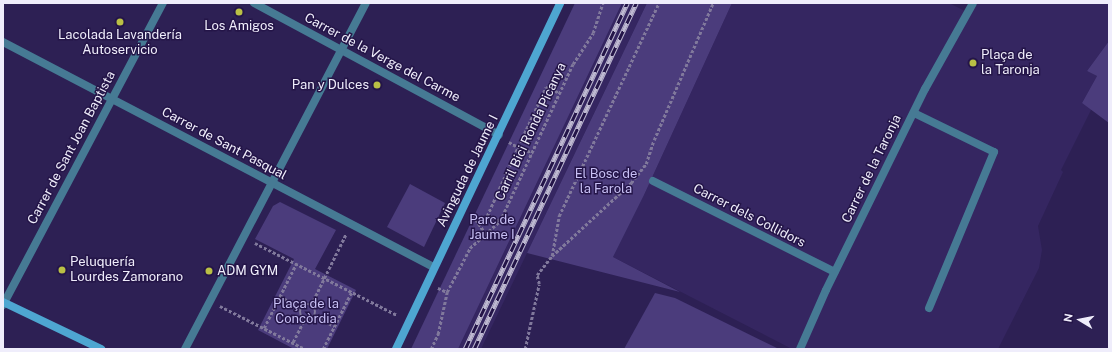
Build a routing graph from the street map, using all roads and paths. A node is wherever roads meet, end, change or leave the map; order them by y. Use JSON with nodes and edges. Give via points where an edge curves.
{"nodes":[{"id":1,"x":163,"y":3,"type":"edge"},
{"id":2,"x":254,"y":3,"type":"edge"},
{"id":3,"x":366,"y":3,"type":"edge"},
{"id":4,"x":560,"y":3,"type":"edge"},
{"id":5,"x":603,"y":3,"type":"edge"},
{"id":6,"x":659,"y":3,"type":"edge"},
{"id":7,"x":713,"y":3,"type":"edge"},
{"id":8,"x":972,"y":3,"type":"edge"},
{"id":9,"x":3,"y":42,"type":"edge"},
{"id":10,"x":341,"y":50,"type":"junction"},
{"id":11,"x":560,"y":93,"type":"junction"},
{"id":12,"x":112,"y":100,"type":"junction"},
{"id":13,"x":914,"y":113,"type":"junction"},
{"id":14,"x":499,"y":135,"type":"junction"},
{"id":15,"x":507,"y":141,"type":"dead end"},
{"id":16,"x":518,"y":147,"type":"junction"},
{"id":17,"x":533,"y":153,"type":"junction"},
{"id":18,"x":653,"y":181,"type":"dead end"},
{"id":19,"x":272,"y":183,"type":"junction"},
{"id":20,"x":473,"y":214,"type":"dead end"},
{"id":21,"x":500,"y":221,"type":"junction"},
{"id":22,"x":347,"y":232,"type":"dead end"},
{"id":23,"x":485,"y":233,"type":"junction"},
{"id":24,"x":252,"y":241,"type":"dead end"},
{"id":25,"x":552,"y":256,"type":"junction"},
{"id":26,"x":296,"y":264,"type":"junction"},
{"id":27,"x":434,"y":267,"type":"junction"},
{"id":28,"x":835,"y":272,"type":"junction"},
{"id":29,"x":323,"y":278,"type":"junction"},
{"id":30,"x":438,"y":288,"type":"dead end"},
{"id":31,"x":447,"y":292,"type":"junction"},
{"id":32,"x":351,"y":293,"type":"junction"},
{"id":33,"x":280,"y":296,"type":"junction"},
{"id":34,"x":3,"y":303,"type":"edge"},
{"id":35,"x":218,"y":304,"type":"dead end"},
{"id":36,"x":311,"y":304,"type":"junction"},
{"id":37,"x":301,"y":308,"type":"junction"},
{"id":38,"x":929,"y":308,"type":"dead end"},
{"id":39,"x":397,"y":315,"type":"dead end"},
{"id":40,"x":316,"y":316,"type":"junction"},
{"id":41,"x":304,"y":320,"type":"junction"},
{"id":42,"x":334,"y":326,"type":"junction"},
{"id":43,"x":264,"y":328,"type":"junction"},
{"id":44,"x":294,"y":343,"type":"junction"},
{"id":45,"x":293,"y":348,"type":"edge"},
{"id":46,"x":101,"y":349,"type":"edge"},
{"id":47,"x":185,"y":349,"type":"edge"},
{"id":48,"x":305,"y":349,"type":"edge"},
{"id":49,"x":323,"y":349,"type":"edge"},
{"id":50,"x":396,"y":349,"type":"edge"},
{"id":51,"x":431,"y":349,"type":"edge"},
{"id":52,"x":525,"y":349,"type":"edge"},
{"id":53,"x":800,"y":349,"type":"edge"}],
"edges":[{"from":1,"to":12,"type":"street","name":"Carrer de Sant Joan Baptista"},
{"from":2,"to":10,"type":"street","name":"Carrer de la Verge del Carme"},
{"from":3,"to":10,"type":"street"},
{"from":4,"to":14,"type":"street","name":"Avinguda de Jaume I"},
{"from":5,"to":11,"type":"path","name":"Carril Bici Ronda Picanya","via":[[593,34],[573,64]]},
{"from":6,"to":25,"type":"path","via":[[559,216]]},
{"from":7,"to":25,"type":"path","via":[[646,164],[631,183]]},
{"from":8,"to":13,"type":"street","name":"Carrer de la Taronja"},
{"from":9,"to":12,"type":"street","name":"Carrer de Sant Pasqual"},
{"from":10,"to":14,"type":"street","name":"Carrer de la Verge del Carme"},
{"from":10,"to":19,"type":"street"},
{"from":11,"to":16,"type":"path","via":[[546,87]]},
{"from":11,"to":17,"type":"path","name":"Carril Bici Ronda Picanya"},
{"from":12,"to":19,"type":"street","name":"Carrer de Sant Pasqual"},
{"from":12,"to":34,"type":"street","name":"Carrer de Sant Joan Baptista"},
{"from":13,"to":28,"type":"street","name":"Carrer de la Taronja"},
{"from":13,"to":38,"type":"street","via":[[994,152]]},
{"from":14,"to":27,"type":"street","name":"Avinguda de Jaume I"},
{"from":15,"to":16,"type":"path"},
{"from":16,"to":17,"type":"path"},
{"from":16,"to":21,"type":"path","via":[[487,216]]},
{"from":17,"to":21,"type":"path","name":"Carril Bici Ronda Picanya"},
{"from":18,"to":28,"type":"street","name":"Carrer dels Collidors"},
{"from":19,"to":27,"type":"street","name":"Carrer de Sant Pasqual"},
{"from":19,"to":47,"type":"street"},
{"from":20,"to":23,"type":"path"},
{"from":21,"to":23,"type":"path","name":"Carril Bici Ronda Picanya"},
{"from":22,"to":29,"type":"path"},
{"from":23,"to":31,"type":"path","name":"Carril Bici Ronda Picanya","via":[[470,248]]},
{"from":24,"to":26,"type":"path"},
{"from":25,"to":52,"type":"path","via":[[538,275],[539,284]]},
{"from":26,"to":29,"type":"path"},
{"from":26,"to":33,"type":"path"},
{"from":27,"to":50,"type":"street","name":"Avinguda de Jaume I"},
{"from":28,"to":53,"type":"street","name":"Carrer de la Taronja"},
{"from":29,"to":32,"type":"path"},
{"from":29,"to":36,"type":"path"},
{"from":30,"to":31,"type":"path"},
{"from":31,"to":51,"type":"path","name":"Carril Bici Ronda Picanya","via":[[438,334]]},
{"from":32,"to":39,"type":"path"},
{"from":32,"to":42,"type":"path"},
{"from":33,"to":37,"type":"path"},
{"from":33,"to":43,"type":"path"},
{"from":34,"to":46,"type":"street"},
{"from":35,"to":43,"type":"path"},
{"from":36,"to":37,"type":"path"},
{"from":36,"to":40,"type":"path","via":[[315,308]]},
{"from":37,"to":41,"type":"path","via":[[299,313]]},
{"from":40,"to":41,"type":"path","via":[[312,320]]},
{"from":40,"to":42,"type":"path"},
{"from":41,"to":44,"type":"path"},
{"from":42,"to":49,"type":"path"},
{"from":43,"to":44,"type":"path"},
{"from":44,"to":45,"type":"path"},
{"from":44,"to":48,"type":"path"}]}
